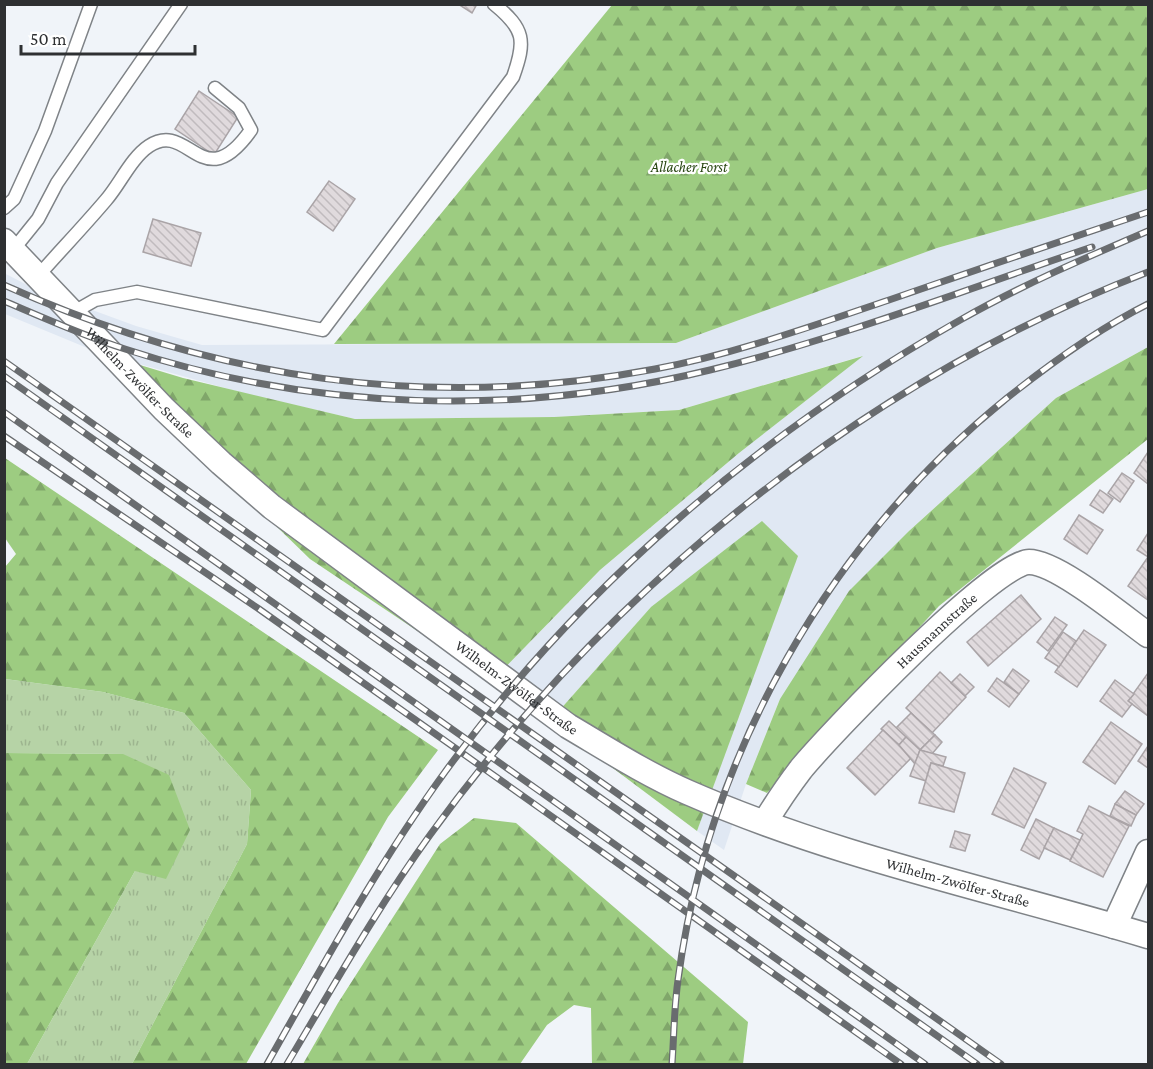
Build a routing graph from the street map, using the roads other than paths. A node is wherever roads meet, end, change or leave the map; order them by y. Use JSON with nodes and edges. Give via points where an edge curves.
{"nodes":[{"id":1,"x":91,"y":4,"type":"edge"},
{"id":2,"x":181,"y":4,"type":"edge"},
{"id":3,"x":494,"y":4,"type":"edge"},
{"id":4,"x":215,"y":88,"type":"dead end"},
{"id":5,"x":4,"y":208,"type":"edge"},
{"id":6,"x":9,"y":246,"type":"edge"},
{"id":7,"x":38,"y":276,"type":"junction"},
{"id":8,"x":74,"y":312,"type":"junction"},
{"id":9,"x":1149,"y":635,"type":"edge"},
{"id":10,"x":765,"y":822,"type":"junction"},
{"id":11,"x":1149,"y":852,"type":"edge"},
{"id":12,"x":1114,"y":926,"type":"junction"},
{"id":13,"x":1149,"y":936,"type":"edge"}],
"edges":[{"from":1,"to":5,"type":"lane","via":[[45,131],[14,199]]},
{"from":2,"to":6,"type":"lane","via":[[57,183],[38,219]]},
{"from":3,"to":8,"type":"lane","via":[[515,21],[521,39],[513,77],[323,330],[137,292],[95,300]]},
{"from":4,"to":7,"type":"lane","via":[[239,108],[251,130],[237,149],[220,160],[206,159],[179,143],[161,140],[148,146]]},
{"from":6,"to":7,"type":"street","name":"Wilhelm-Zwölfer-Straße"},
{"from":7,"to":8,"type":"street","name":"Wilhelm-Zwölfer-Straße"},
{"from":8,"to":10,"type":"street","name":"Wilhelm-Zwölfer-Straße","via":[[164,409],[272,507],[481,662],[568,726],[619,757],[687,792]]},
{"from":9,"to":10,"type":"street","name":"Hausmannstraße","via":[[1050,566],[1027,561],[995,579],[943,623],[801,769]]},
{"from":10,"to":12,"type":"street","name":"Wilhelm-Zwölfer-Straße","via":[[818,842]]},
{"from":11,"to":12,"type":"street"},
{"from":12,"to":13,"type":"street","name":"Wilhelm-Zwölfer-Straße"}]}
